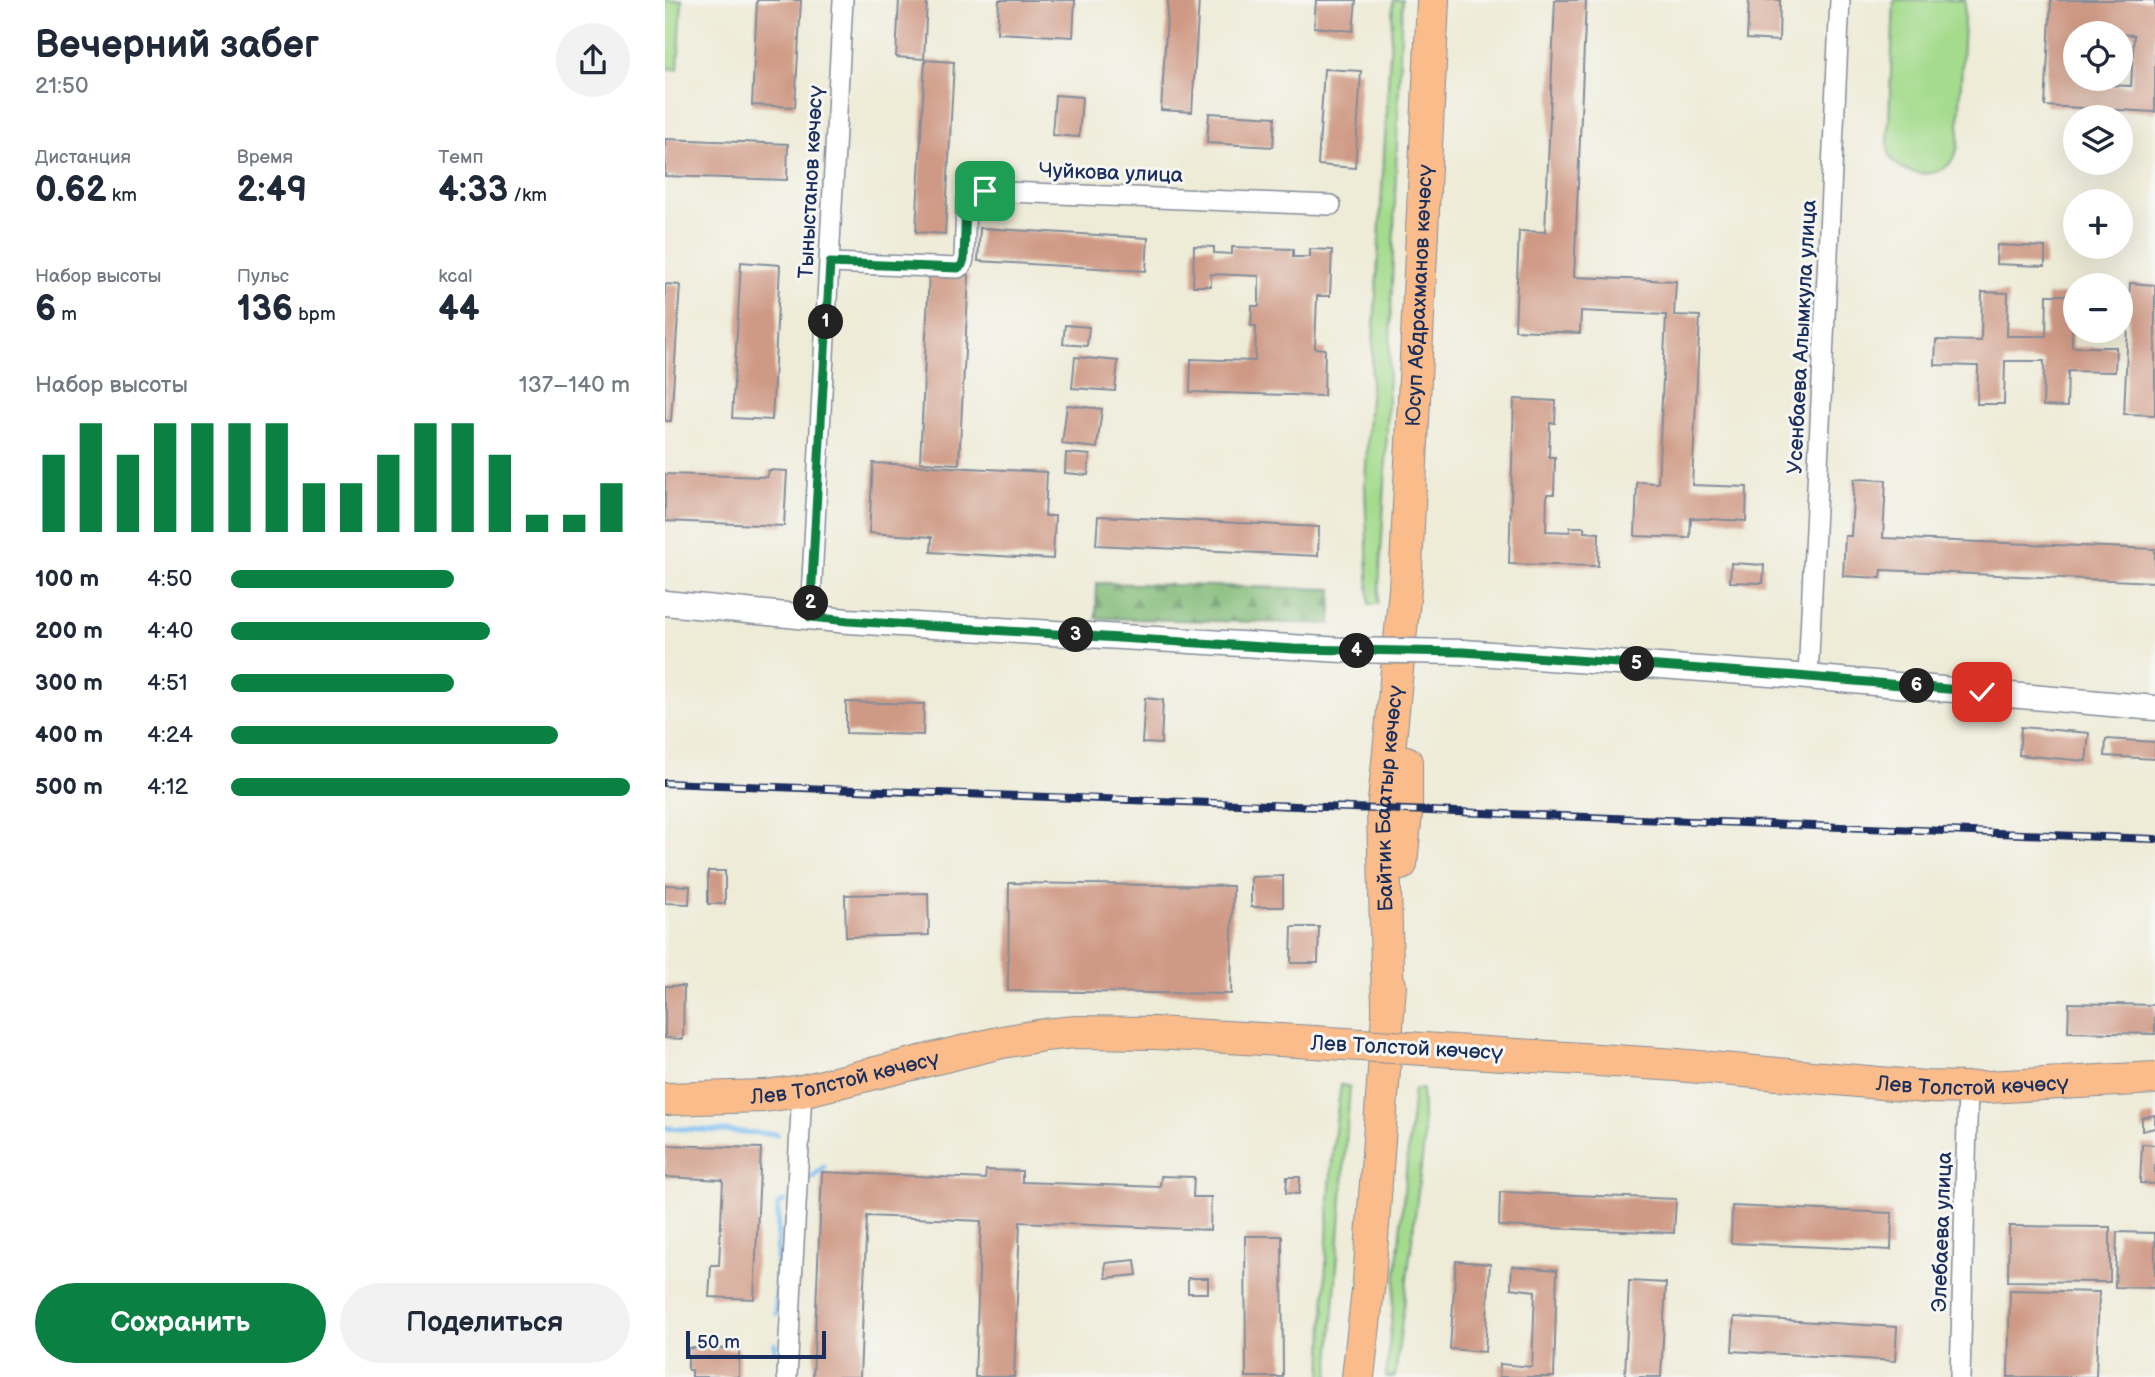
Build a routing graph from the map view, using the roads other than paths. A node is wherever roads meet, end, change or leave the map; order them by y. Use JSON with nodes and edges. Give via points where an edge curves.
{"nodes":[{"id":1,"x":843,"y":0,"type":"edge"},
{"id":2,"x":1433,"y":0,"type":"edge"},
{"id":3,"x":1840,"y":0,"type":"edge"},
{"id":4,"x":1331,"y":205,"type":"dead end"},
{"id":5,"x":830,"y":263,"type":"junction"},
{"id":6,"x":1405,"y":589,"type":"joint"},
{"id":7,"x":665,"y":603,"type":"edge"},
{"id":8,"x":810,"y":617,"type":"junction"},
{"id":9,"x":1808,"y":677,"type":"junction"},
{"id":10,"x":2155,"y":708,"type":"edge"},
{"id":11,"x":2155,"y":1078,"type":"edge"},
{"id":12,"x":1968,"y":1088,"type":"junction"},
{"id":13,"x":802,"y":1091,"type":"junction"},
{"id":14,"x":665,"y":1099,"type":"edge"},
{"id":15,"x":787,"y":1377,"type":"edge"},
{"id":16,"x":1358,"y":1377,"type":"edge"},
{"id":17,"x":1960,"y":1377,"type":"edge"}],
"edges":[{"from":1,"to":5,"type":"street","name":"Тыныстанов көчөсү"},
{"from":2,"to":6,"type":"main road","name":"Юсуп Абдрахманов көчөсү"},
{"from":3,"to":9,"type":"street","name":"Усенбаева Алымкула улица"},
{"from":4,"to":5,"type":"street","name":"Чуйкова улица","via":[[971,192],[966,204],[964,259],[958,268]]},
{"from":5,"to":8,"type":"street","name":"Тыныстанов көчөсү"},
{"from":6,"to":16,"type":"main road","name":"Байтик Баатыр көчөсү","via":[[1383,812],[1388,1006]]},
{"from":7,"to":8,"type":"street"},
{"from":8,"to":9,"type":"street","bridge":true,"via":[[1343,650],[1463,652]]},
{"from":9,"to":10,"type":"street"},
{"from":11,"to":12,"type":"main road","name":"Лев Толстой көчөсү"},
{"from":12,"to":13,"type":"main road","name":"Лев Толстой көчөсү","bridge":true,"via":[[1314,1042],[1076,1032],[1002,1042]]},
{"from":12,"to":17,"type":"street","name":"Элебаева улица"},
{"from":13,"to":14,"type":"main road","name":"Лев Толстой көчөсү"},
{"from":13,"to":15,"type":"street"}]}
